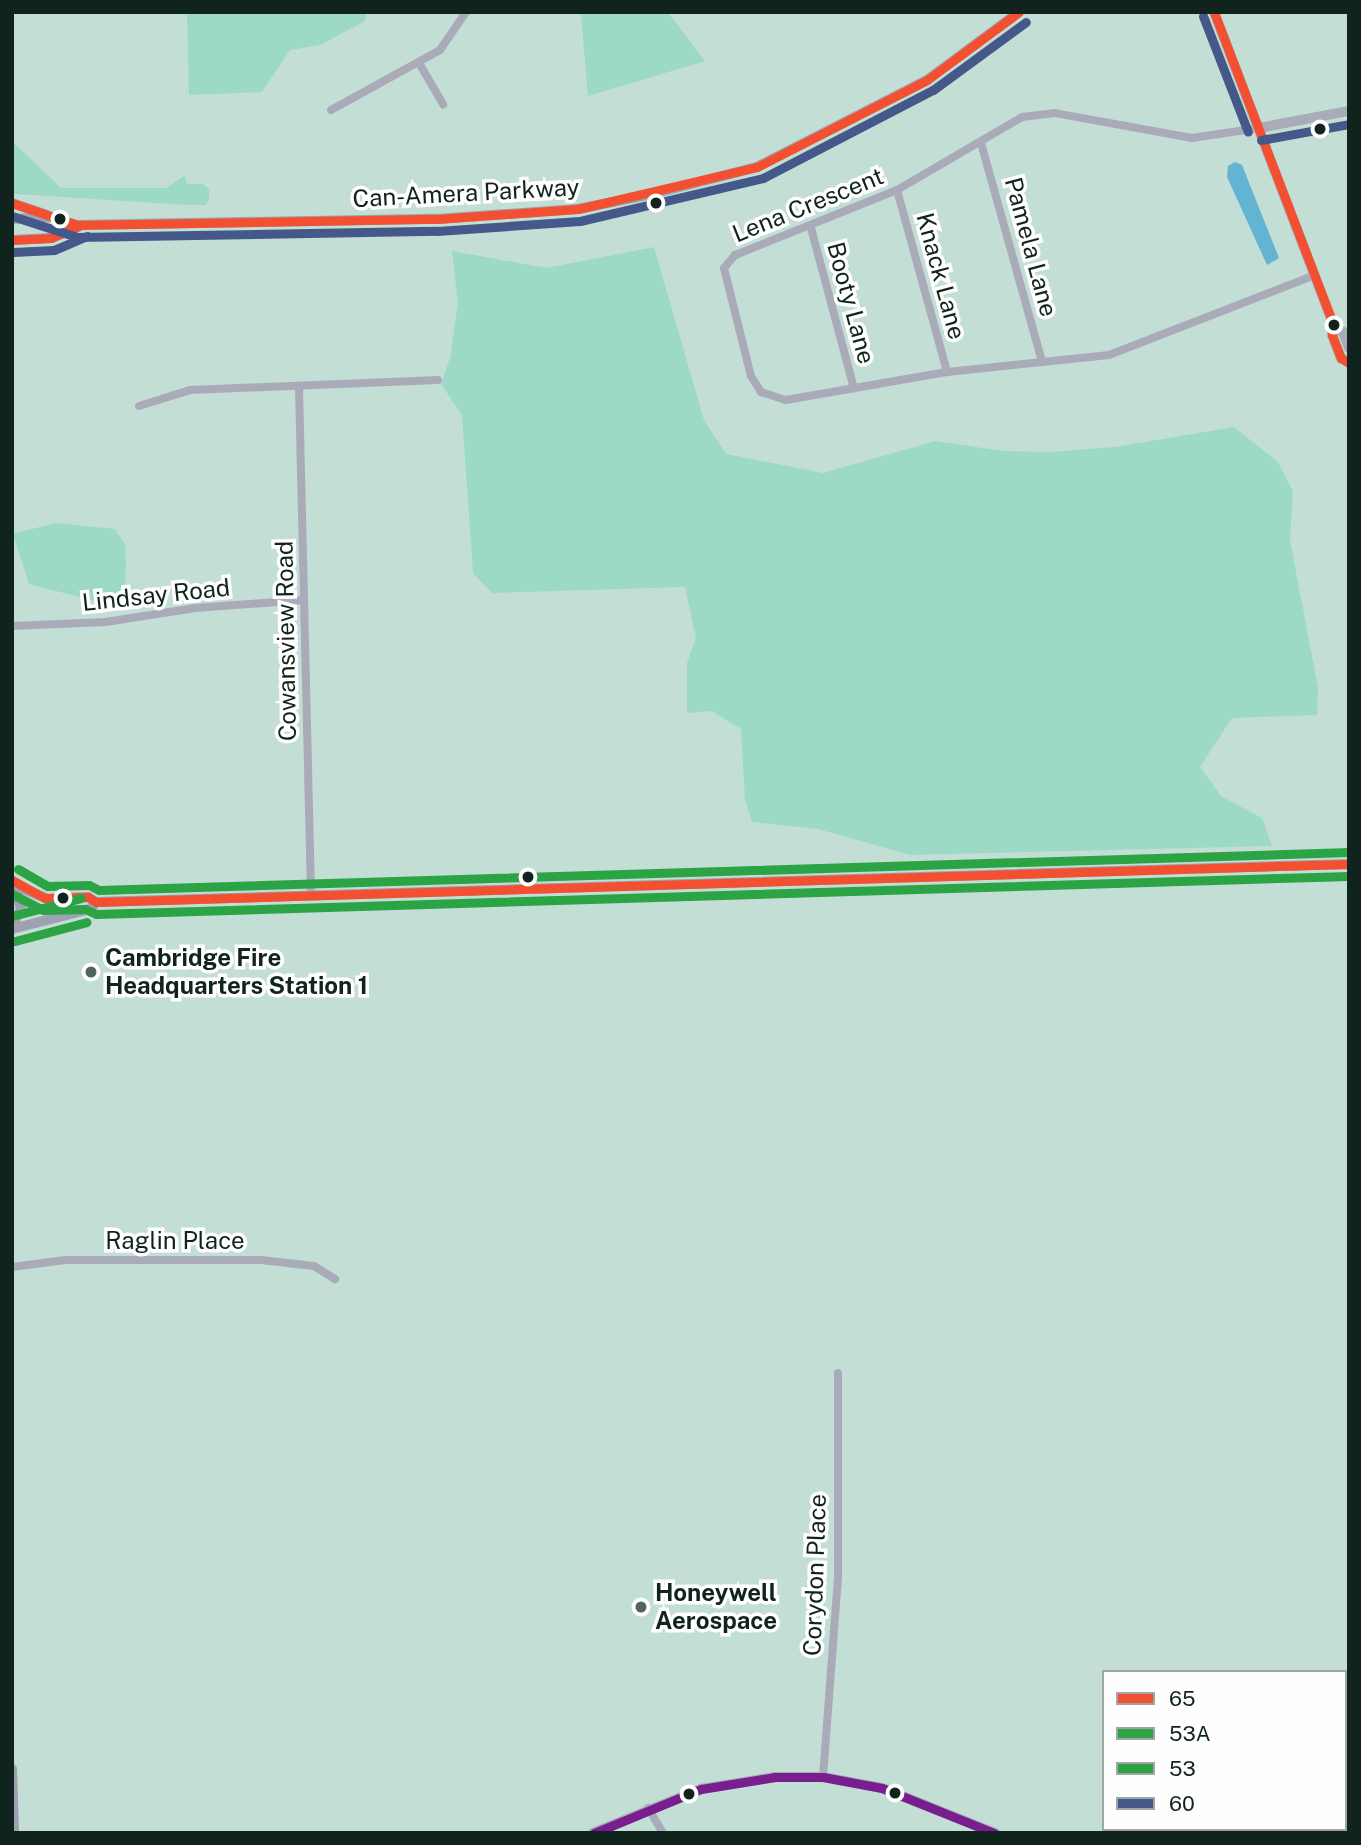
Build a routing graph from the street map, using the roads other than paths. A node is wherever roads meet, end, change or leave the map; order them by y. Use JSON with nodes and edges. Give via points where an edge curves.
{"nodes":[{"id":1,"x":466,"y":12,"type":"edge"},
{"id":2,"x":1019,"y":12,"type":"edge"},
{"id":3,"x":1214,"y":12,"type":"edge"},
{"id":4,"x":419,"y":63,"type":"junction"},
{"id":5,"x":443,"y":104,"type":"dead end"},
{"id":6,"x":331,"y":110,"type":"dead end"},
{"id":7,"x":1349,"y":111,"type":"edge"},
{"id":8,"x":1259,"y":128,"type":"junction"},
{"id":9,"x":981,"y":143,"type":"junction"},
{"id":10,"x":897,"y":190,"type":"junction"},
{"id":11,"x":12,"y":203,"type":"edge"},
{"id":12,"x":52,"y":217,"type":"junction"},
{"id":13,"x":12,"y":219,"type":"edge"},
{"id":14,"x":78,"y":225,"type":"junction"},
{"id":15,"x":811,"y":228,"type":"junction"},
{"id":16,"x":12,"y":240,"type":"edge"},
{"id":17,"x":1315,"y":275,"type":"junction"},
{"id":18,"x":1334,"y":326,"type":"junction"},
{"id":19,"x":1349,"y":348,"type":"edge"},
{"id":20,"x":1042,"y":362,"type":"junction"},
{"id":21,"x":1349,"y":363,"type":"edge"},
{"id":22,"x":947,"y":372,"type":"junction"},
{"id":23,"x":438,"y":380,"type":"dead end"},
{"id":24,"x":299,"y":388,"type":"junction"},
{"id":25,"x":854,"y":388,"type":"junction"},
{"id":26,"x":139,"y":406,"type":"dead end"},
{"id":27,"x":304,"y":600,"type":"junction"},
{"id":28,"x":12,"y":626,"type":"edge"},
{"id":29,"x":1349,"y":864,"type":"edge"},
{"id":30,"x":14,"y":883,"type":"edge"},
{"id":31,"x":311,"y":893,"type":"junction"},
{"id":32,"x":96,"y":902,"type":"junction"},
{"id":33,"x":12,"y":928,"type":"edge"},
{"id":34,"x":12,"y":1267,"type":"edge"},
{"id":35,"x":335,"y":1279,"type":"dead end"},
{"id":36,"x":838,"y":1373,"type":"dead end"},
{"id":37,"x":12,"y":1769,"type":"edge"},
{"id":38,"x":823,"y":1777,"type":"junction"},
{"id":39,"x":648,"y":1808,"type":"junction"},
{"id":40,"x":14,"y":1833,"type":"edge"},
{"id":41,"x":593,"y":1833,"type":"edge"},
{"id":42,"x":663,"y":1833,"type":"edge"},
{"id":43,"x":995,"y":1833,"type":"edge"}],
"edges":[{"from":1,"to":4,"type":"street","via":[[454,36]]},
{"from":2,"to":14,"type":"main road","name":"Can-Amera Parkway","via":[[926,80],[757,167],[652,194],[578,209],[498,216]]},
{"from":3,"to":8,"type":"street"},
{"from":4,"to":5,"type":"street"},
{"from":4,"to":6,"type":"street"},
{"from":7,"to":8,"type":"street"},
{"from":8,"to":9,"type":"street","name":"Lena Crescent","via":[[1192,138],[1042,113],[1022,117]]},
{"from":8,"to":17,"type":"street"},
{"from":9,"to":10,"type":"street","name":"Lena Crescent"},
{"from":9,"to":20,"type":"street","name":"Pamela Lane"},
{"from":10,"to":15,"type":"street","name":"Lena Crescent"},
{"from":10,"to":22,"type":"street","name":"Knack Lane"},
{"from":11,"to":12,"type":"main road"},
{"from":12,"to":13,"type":"main road","name":"Can-Amera Parkway"},
{"from":12,"to":14,"type":"main road","name":"Can-Amera Parkway"},
{"from":14,"to":16,"type":"main road","name":"Can-Amera Parkway","via":[[51,238]]},
{"from":15,"to":25,"type":"street","name":"Booty Lane"},
{"from":15,"to":25,"type":"street","name":"Lena Crescent","via":[[724,263],[751,376],[761,392],[786,400]]},
{"from":17,"to":18,"type":"street"},
{"from":17,"to":20,"type":"street","name":"Lena Crescent","via":[[1109,355]]},
{"from":18,"to":19,"type":"street","via":[[1343,332]]},
{"from":18,"to":21,"type":"street","via":[[1332,335],[1341,358]]},
{"from":20,"to":22,"type":"street","name":"Lena Crescent"},
{"from":22,"to":25,"type":"street","name":"Lena Crescent"},
{"from":23,"to":24,"type":"street"},
{"from":24,"to":26,"type":"street","via":[[190,390]]},
{"from":24,"to":27,"type":"street","name":"Cowansview Road"},
{"from":27,"to":28,"type":"street","name":"Lindsay Road","via":[[195,608],[106,622]]},
{"from":27,"to":31,"type":"street","name":"Cowansview Road"},
{"from":29,"to":31,"type":"main road"},
{"from":30,"to":32,"type":"main road","via":[[48,899],[88,897]]},
{"from":30,"to":33,"type":"main road","via":[[21,909]]},
{"from":31,"to":32,"type":"main road"},
{"from":32,"to":33,"type":"main road","via":[[90,909]]},
{"from":34,"to":35,"type":"street","name":"Raglin Place","via":[[66,1260],[261,1260],[314,1266]]},
{"from":36,"to":38,"type":"street","name":"Corydon Place","via":[[838,1579]]},
{"from":37,"to":40,"type":"main road"},
{"from":38,"to":39,"type":"street","via":[[724,1783]]},
{"from":38,"to":43,"type":"street","via":[[905,1796]]},
{"from":39,"to":41,"type":"street"},
{"from":39,"to":42,"type":"street"}]}
